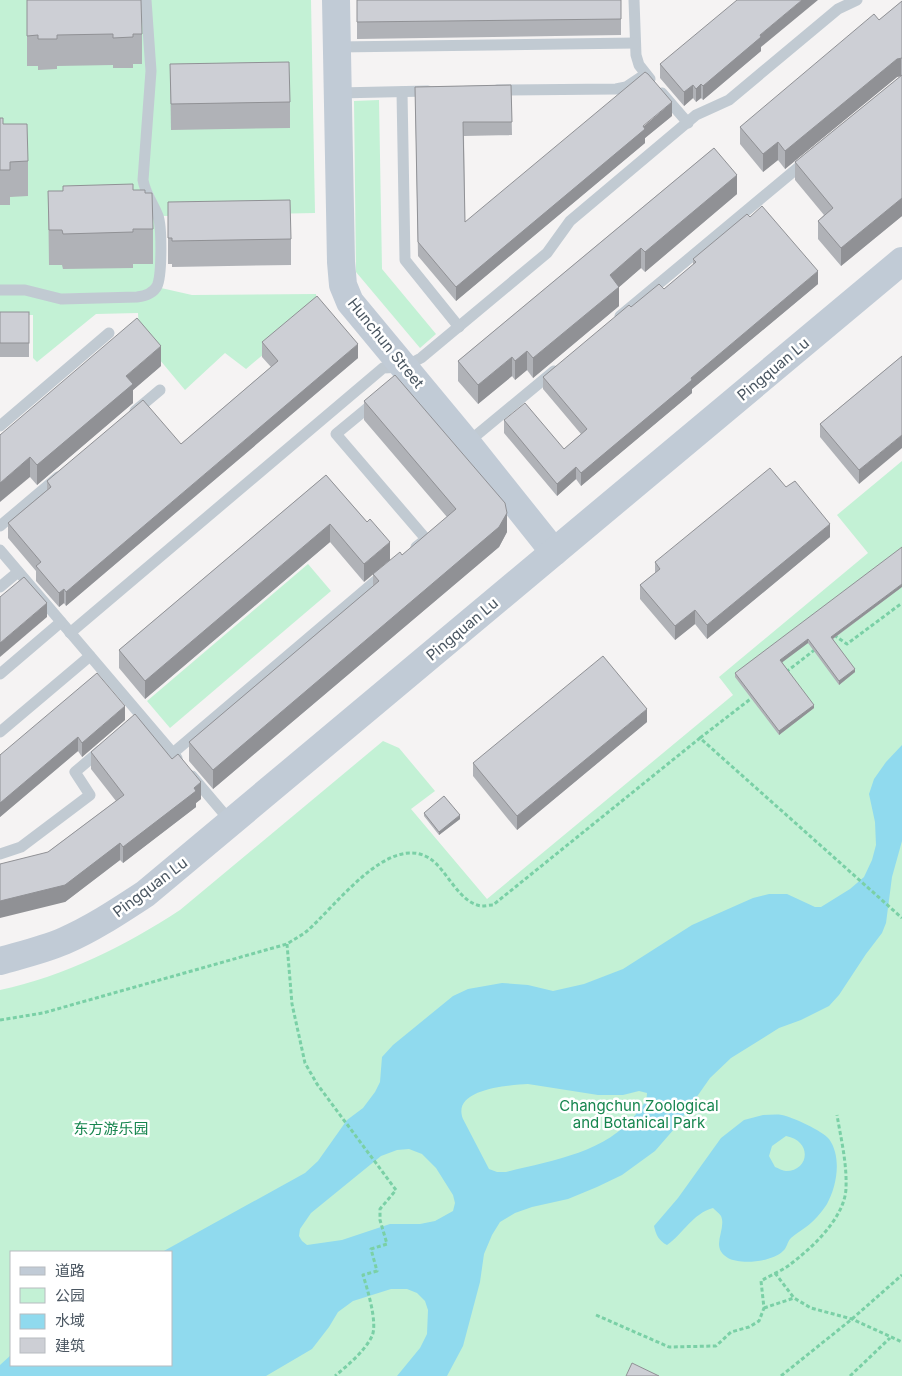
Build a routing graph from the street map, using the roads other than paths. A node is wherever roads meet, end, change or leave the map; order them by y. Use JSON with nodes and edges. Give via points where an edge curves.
{"nodes":[{"id":1,"x":146,"y":0,"type":"edge"},
{"id":2,"x":336,"y":0,"type":"edge"},
{"id":3,"x":634,"y":0,"type":"edge"},
{"id":4,"x":857,"y":0,"type":"edge"},
{"id":5,"x":635,"y":43,"type":"junction"},
{"id":6,"x":337,"y":47,"type":"junction"},
{"id":7,"x":646,"y":74,"type":"junction"},
{"id":8,"x":490,"y":90,"type":"edge"},
{"id":9,"x":441,"y":91,"type":"edge"},
{"id":10,"x":402,"y":92,"type":"junction"},
{"id":11,"x":338,"y":93,"type":"junction"},
{"id":12,"x":688,"y":123,"type":"junction"},
{"id":13,"x":817,"y":152,"type":"edge"},
{"id":14,"x":902,"y":261,"type":"edge"},
{"id":15,"x":0,"y":290,"type":"edge"},
{"id":16,"x":612,"y":323,"type":"edge"},
{"id":17,"x":459,"y":327,"type":"junction"},
{"id":18,"x":109,"y":333,"type":"dead end"},
{"id":19,"x":566,"y":361,"type":"edge"},
{"id":20,"x":402,"y":372,"type":"junction"},
{"id":21,"x":160,"y":390,"type":"dead end"},
{"id":22,"x":388,"y":390,"type":"edge"},
{"id":23,"x":129,"y":416,"type":"edge"},
{"id":24,"x":0,"y":426,"type":"edge"},
{"id":25,"x":467,"y":443,"type":"junction"},
{"id":26,"x":68,"y":468,"type":"edge"},
{"id":27,"x":0,"y":526,"type":"edge"},
{"id":28,"x":0,"y":550,"type":"edge"},
{"id":29,"x":411,"y":552,"type":"edge"},
{"id":30,"x":554,"y":552,"type":"junction"},
{"id":31,"x":396,"y":564,"type":"edge"},
{"id":32,"x":18,"y":572,"type":"junction"},
{"id":33,"x":0,"y":588,"type":"edge"},
{"id":34,"x":61,"y":622,"type":"junction"},
{"id":35,"x":70,"y":633,"type":"junction"},
{"id":36,"x":90,"y":656,"type":"junction"},
{"id":37,"x":0,"y":674,"type":"edge"},
{"id":38,"x":0,"y":732,"type":"edge"},
{"id":39,"x":111,"y":741,"type":"edge"},
{"id":40,"x":173,"y":753,"type":"junction"},
{"id":41,"x":231,"y":822,"type":"junction"},
{"id":42,"x":0,"y":854,"type":"edge"},
{"id":43,"x":0,"y":960,"type":"edge"}],
"edges":[{"from":1,"to":15,"type":"lane","via":[[151,71],[143,180],[160,226],[158,286],[154,291],[137,297],[61,299],[25,290]]},
{"from":2,"to":6,"type":"street","name":"Hunchun Street"},
{"from":3,"to":5,"type":"lane"},
{"from":4,"to":12,"type":"lane","via":[[838,9],[729,100],[696,115]]},
{"from":5,"to":6,"type":"lane"},
{"from":5,"to":7,"type":"lane","via":[[639,65]]},
{"from":6,"to":11,"type":"street","name":"Hunchun Street"},
{"from":7,"to":8,"type":"lane","via":[[626,87],[616,89]]},
{"from":7,"to":12,"type":"lane"},
{"from":9,"to":10,"type":"lane"},
{"from":10,"to":11,"type":"lane"},
{"from":10,"to":17,"type":"lane","via":[[405,260]]},
{"from":11,"to":20,"type":"street","name":"Hunchun Street","via":[[343,285],[350,302]]},
{"from":12,"to":17,"type":"lane","via":[[570,222],[547,253]]},
{"from":13,"to":16,"type":"lane"},
{"from":14,"to":30,"type":"street","name":"Pingquan Lu"},
{"from":17,"to":20,"type":"lane"},
{"from":18,"to":24,"type":"lane"},
{"from":19,"to":25,"type":"lane"},
{"from":20,"to":25,"type":"street","name":"Hunchun Street"},
{"from":20,"to":35,"type":"lane","via":[[383,368]]},
{"from":21,"to":23,"type":"lane"},
{"from":22,"to":29,"type":"lane","via":[[336,434],[426,539]]},
{"from":25,"to":30,"type":"street","name":"Hunchun Street"},
{"from":26,"to":27,"type":"lane"},
{"from":28,"to":32,"type":"lane"},
{"from":30,"to":41,"type":"street","name":"Pingquan Lu"},
{"from":31,"to":40,"type":"lane"},
{"from":32,"to":33,"type":"lane"},
{"from":32,"to":34,"type":"lane"},
{"from":34,"to":35,"type":"lane"},
{"from":34,"to":37,"type":"lane"},
{"from":35,"to":36,"type":"lane"},
{"from":36,"to":38,"type":"lane"},
{"from":36,"to":40,"type":"lane","via":[[137,719]]},
{"from":39,"to":42,"type":"lane","via":[[74,772],[90,795],[21,847]]},
{"from":40,"to":41,"type":"lane"},
{"from":41,"to":43,"type":"street","name":"Pingquan Lu","via":[[145,894],[102,922],[64,941]]}]}
